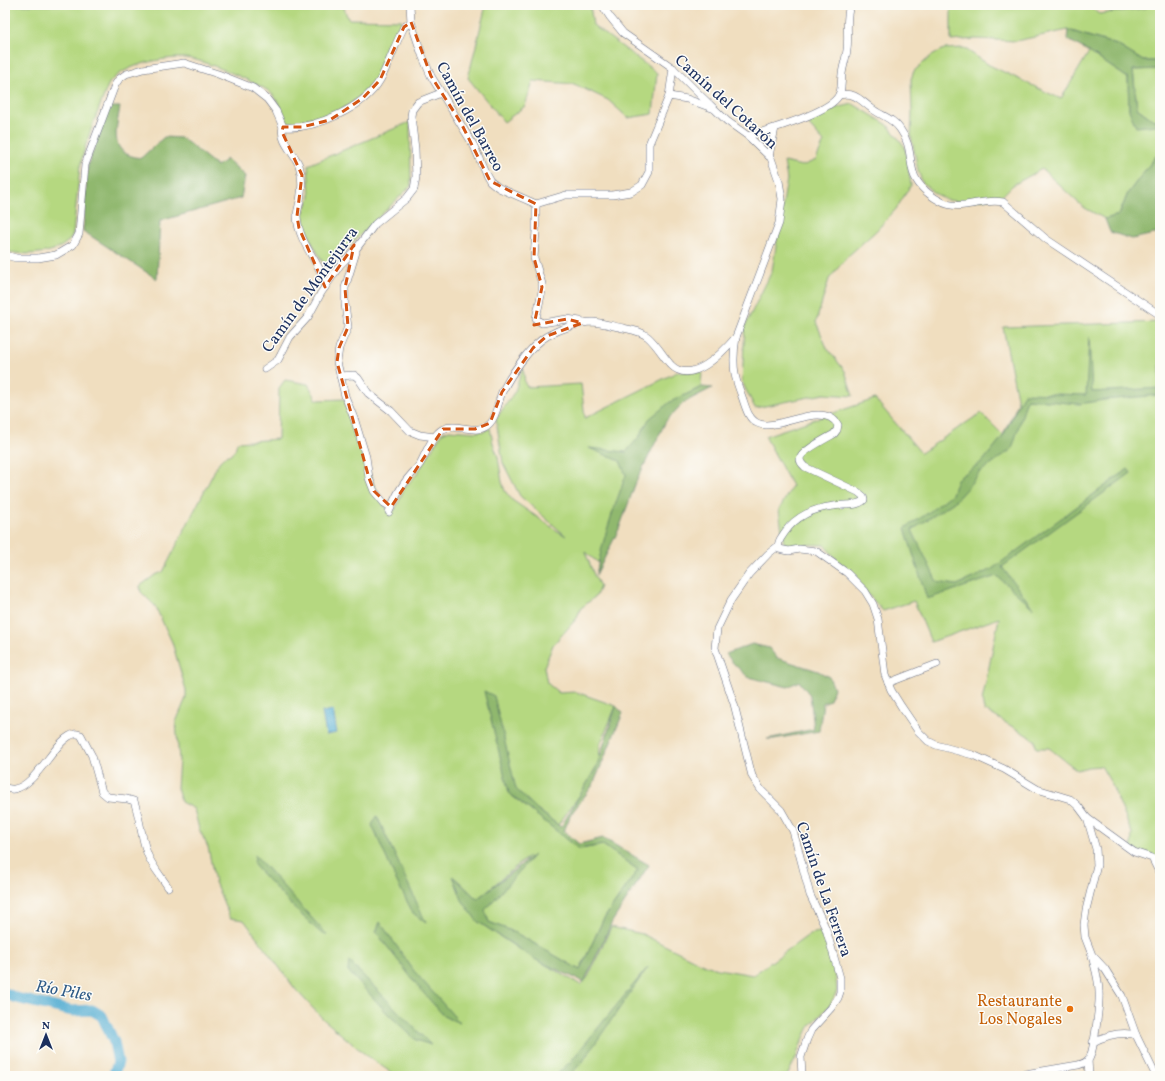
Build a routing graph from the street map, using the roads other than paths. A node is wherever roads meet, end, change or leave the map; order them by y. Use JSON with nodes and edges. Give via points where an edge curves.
{"nodes":[{"id":1,"x":410,"y":5,"type":"edge"},
{"id":2,"x":602,"y":5,"type":"edge"},
{"id":3,"x":850,"y":5,"type":"edge"},
{"id":4,"x":411,"y":22,"type":"junction"},
{"id":5,"x":673,"y":68,"type":"junction"},
{"id":6,"x":441,"y":93,"type":"junction"},
{"id":7,"x":839,"y":95,"type":"junction"},
{"id":8,"x":669,"y":96,"type":"junction"},
{"id":9,"x":716,"y":110,"type":"junction"},
{"id":10,"x":283,"y":127,"type":"junction"},
{"id":11,"x":775,"y":128,"type":"junction"},
{"id":12,"x":748,"y":136,"type":"junction"},
{"id":13,"x":769,"y":156,"type":"junction"},
{"id":14,"x":536,"y":204,"type":"junction"},
{"id":15,"x":356,"y":249,"type":"junction"},
{"id":16,"x":5,"y":255,"type":"edge"},
{"id":17,"x":325,"y":287,"type":"junction"},
{"id":18,"x":1160,"y":315,"type":"edge"},
{"id":19,"x":582,"y":324,"type":"junction"},
{"id":20,"x":736,"y":337,"type":"junction"},
{"id":21,"x":265,"y":369,"type":"dead end"},
{"id":22,"x":340,"y":376,"type":"junction"},
{"id":23,"x":435,"y":437,"type":"junction"},
{"id":24,"x":778,"y":546,"type":"junction"},
{"id":25,"x":937,"y":664,"type":"dead end"},
{"id":26,"x":888,"y":683,"type":"junction"},
{"id":27,"x":5,"y":788,"type":"edge"},
{"id":28,"x":1087,"y":818,"type":"junction"},
{"id":29,"x":1160,"y":874,"type":"edge"},
{"id":30,"x":168,"y":887,"type":"dead end"},
{"id":31,"x":1092,"y":955,"type":"junction"},
{"id":32,"x":1136,"y":1035,"type":"junction"},
{"id":33,"x":1094,"y":1042,"type":"junction"},
{"id":34,"x":1088,"y":1060,"type":"junction"},
{"id":35,"x":802,"y":1076,"type":"edge"},
{"id":36,"x":1013,"y":1076,"type":"edge"},
{"id":37,"x":1089,"y":1076,"type":"edge"},
{"id":38,"x":1156,"y":1076,"type":"edge"}],
"edges":[{"from":1,"to":4,"type":"street","name":"Camín del Barreo"},
{"from":2,"to":5,"type":"street","name":"Camín del Cotarón","via":[[623,33]]},
{"from":3,"to":7,"type":"street","via":[[846,22],[847,52]]},
{"from":4,"to":6,"type":"street","name":"Camín del Barreo","via":[[422,55]]},
{"from":4,"to":10,"type":"street","via":[[404,27],[380,80],[363,98],[330,120],[302,127]]},
{"from":5,"to":8,"type":"street"},
{"from":5,"to":9,"type":"street","name":"Camín del Cotarón"},
{"from":6,"to":14,"type":"street","name":"Camín del Barreo","via":[[474,146],[490,181],[499,188]]},
{"from":6,"to":15,"type":"street","name":"Camín de Montejurra","via":[[418,102],[412,110],[416,156],[414,189],[407,198],[375,224]]},
{"from":7,"to":11,"type":"street","via":[[835,101],[816,112]]},
{"from":7,"to":18,"type":"street","via":[[854,95],[896,123],[904,134],[917,181],[940,201],[958,206],[1003,202],[1046,239]]},
{"from":8,"to":9,"type":"street","via":[[687,99]]},
{"from":8,"to":14,"type":"street","via":[[649,144],[649,172],[642,185],[631,192],[612,195],[566,195]]},
{"from":9,"to":12,"type":"street","name":"Camín del Cotarón"},
{"from":10,"to":16,"type":"street","via":[[276,111],[253,88],[218,74],[184,63],[126,74],[115,85],[85,165],[79,234],[73,245],[56,255],[38,258]]},
{"from":10,"to":17,"type":"street","via":[[283,139],[297,160],[302,175],[297,216],[303,240],[321,273]]},
{"from":11,"to":12,"type":"street"},
{"from":11,"to":13,"type":"street"},
{"from":12,"to":13,"type":"street","name":"Camín del Cotarón"},
{"from":13,"to":20,"type":"street","name":"Camín del Cotarón","via":[[779,181],[782,199],[779,223]]},
{"from":14,"to":19,"type":"street","via":[[534,258],[542,284],[536,318],[542,323],[567,319],[580,321]]},
{"from":15,"to":17,"type":"street","name":"Camín de Montejurra","via":[[340,265]]},
{"from":15,"to":22,"type":"street","via":[[345,288],[348,327],[337,355]]},
{"from":17,"to":21,"type":"street","name":"Camín de Montejurra","via":[[308,317],[290,337],[278,360]]},
{"from":19,"to":20,"type":"street","via":[[600,323],[642,333],[672,366],[680,371],[692,371],[705,366]]},
{"from":19,"to":23,"type":"street","via":[[547,336],[533,348],[502,392],[490,423],[483,428],[443,429]]},
{"from":20,"to":24,"type":"street","name":"Camín del Cotarón","via":[[735,374],[751,418],[762,425],[812,415],[836,421],[838,425],[834,434],[804,452],[800,460],[806,467],[858,492],[864,500],[861,503],[818,509],[801,515],[789,526]]},
{"from":22,"to":23,"type":"street","via":[[354,375],[358,378],[368,394],[391,411],[410,431]]},
{"from":22,"to":23,"type":"street","via":[[366,457],[369,478],[374,491],[390,509]]},
{"from":24,"to":26,"type":"street","via":[[784,551],[816,551],[847,573],[865,591],[878,619]]},
{"from":24,"to":35,"type":"street","name":"Camín de La Ferrera","via":[[749,574],[731,600],[717,629],[715,648],[734,704],[752,776],[761,790],[781,810],[792,831],[810,895],[826,929],[840,978],[838,998],[811,1030],[804,1047],[801,1057]]},
{"from":25,"to":26,"type":"street"},
{"from":26,"to":28,"type":"street","via":[[918,731],[928,741],[1004,769],[1037,789],[1070,799]]},
{"from":27,"to":30,"type":"street","via":[[13,790],[23,786],[66,737],[75,733],[81,735],[92,756],[102,792],[108,797],[134,801],[147,853]]},
{"from":28,"to":29,"type":"street","via":[[1134,852],[1152,858]]},
{"from":28,"to":31,"type":"street","via":[[1096,849],[1097,865],[1084,925],[1085,937]]},
{"from":31,"to":32,"type":"street","via":[[1105,969],[1122,996]]},
{"from":31,"to":33,"type":"street","via":[[1100,994]]},
{"from":32,"to":33,"type":"street","via":[[1111,1035]]},
{"from":32,"to":38,"type":"street"},
{"from":33,"to":34,"type":"street"},
{"from":34,"to":36,"type":"street","via":[[1078,1065]]},
{"from":34,"to":37,"type":"street"}]}
